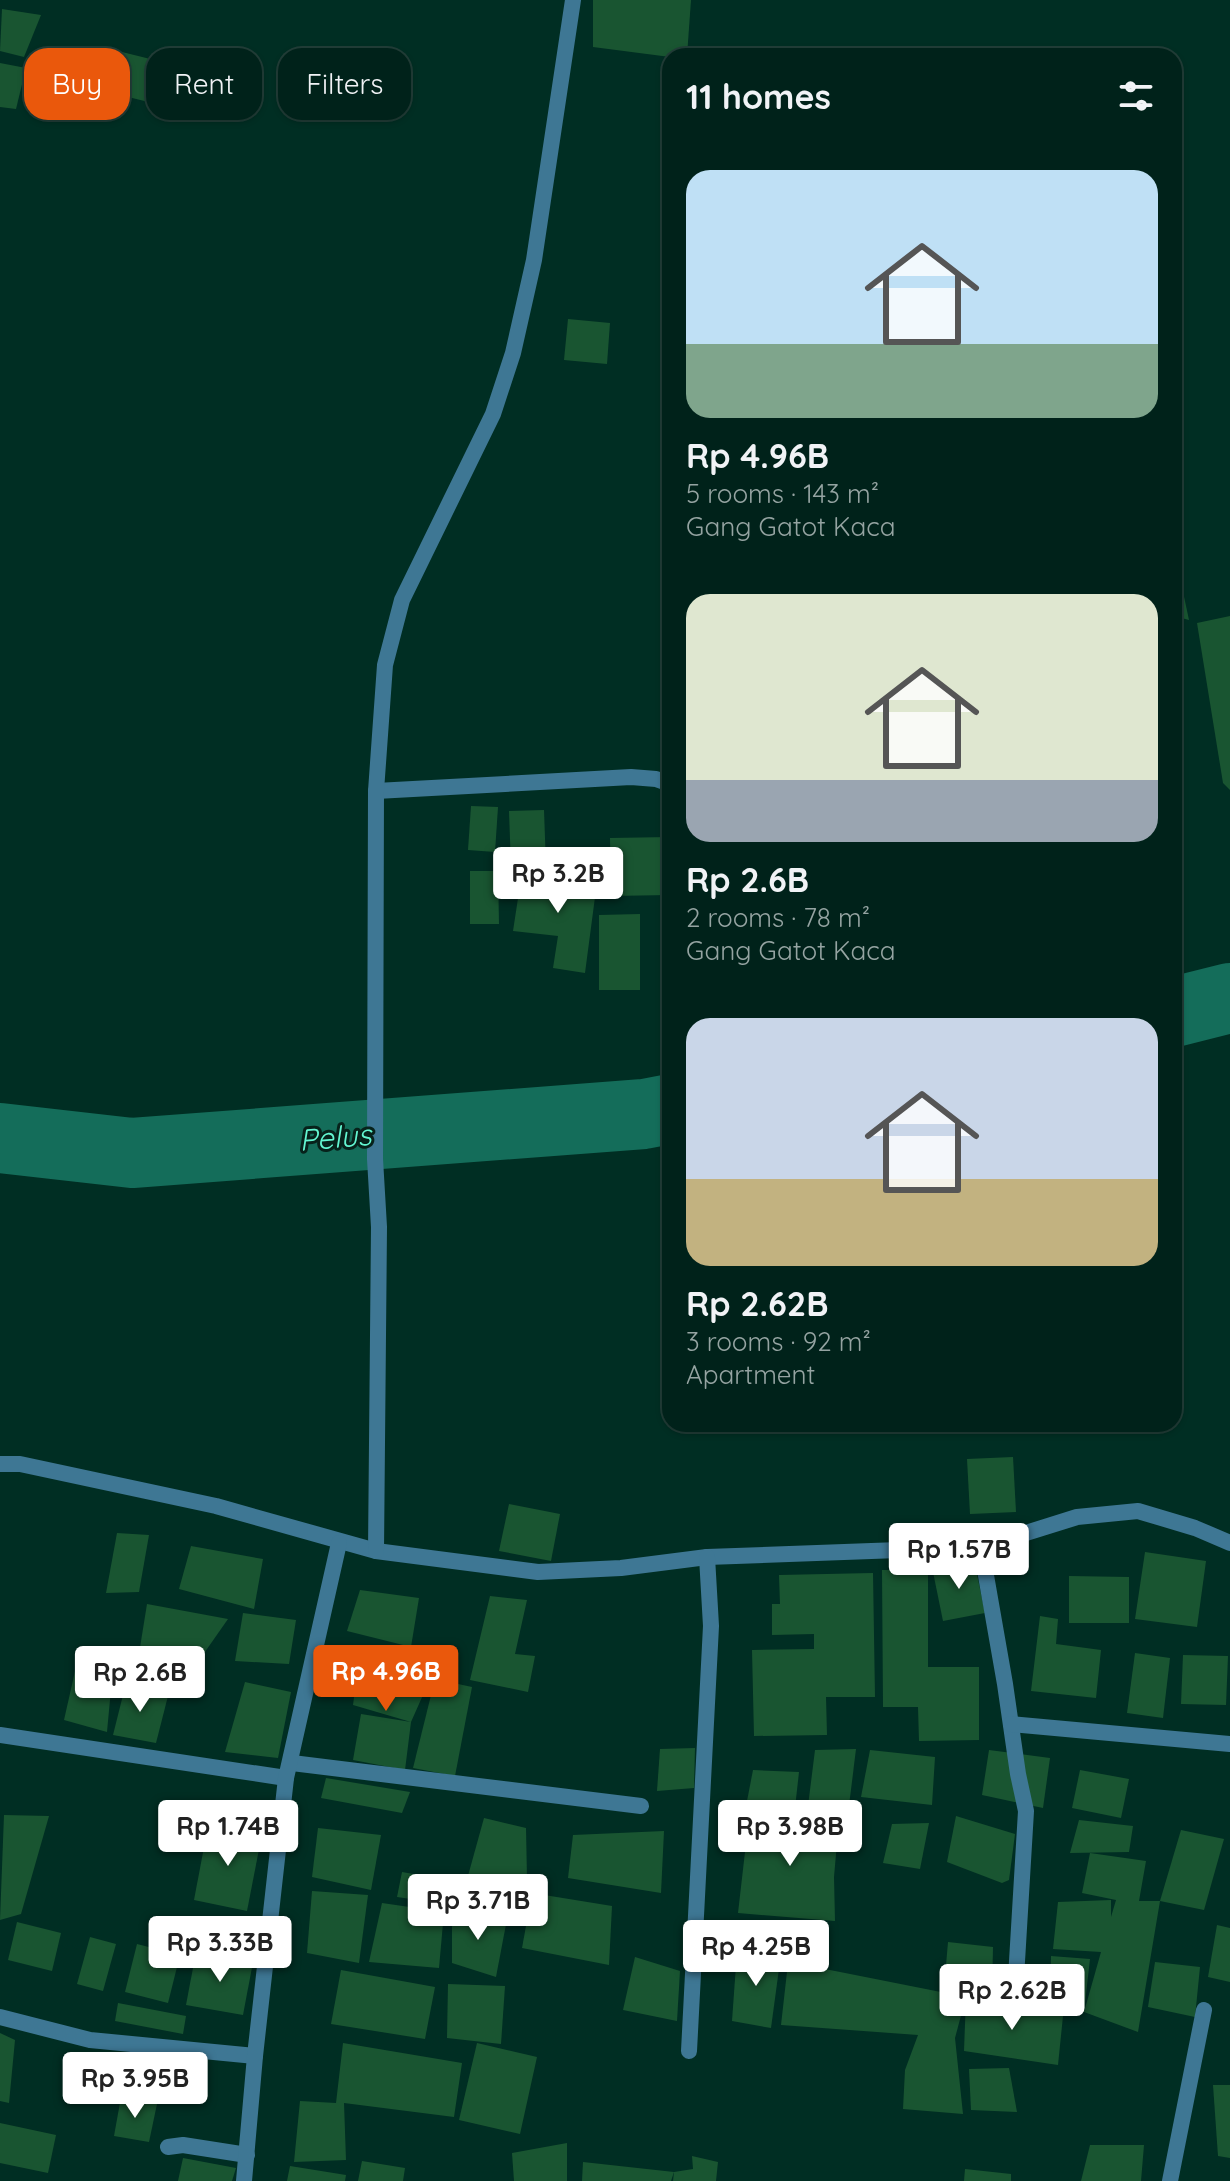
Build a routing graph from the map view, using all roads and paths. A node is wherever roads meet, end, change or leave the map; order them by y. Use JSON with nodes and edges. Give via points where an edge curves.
{"nodes":[{"id":1,"x":573,"y":0,"type":"edge"},
{"id":2,"x":662,"y":781,"type":"edge"},
{"id":3,"x":376,"y":791,"type":"junction"},
{"id":4,"x":0,"y":1464,"type":"edge"},
{"id":5,"x":339,"y":1543,"type":"junction"},
{"id":6,"x":1230,"y":1543,"type":"edge"},
{"id":7,"x":376,"y":1551,"type":"junction"},
{"id":8,"x":982,"y":1555,"type":"junction"},
{"id":9,"x":707,"y":1557,"type":"junction"},
{"id":10,"x":1011,"y":1724,"type":"junction"},
{"id":11,"x":0,"y":1735,"type":"edge"},
{"id":12,"x":1230,"y":1744,"type":"edge"},
{"id":13,"x":289,"y":1771,"type":"junction"},
{"id":14,"x":641,"y":1806,"type":"dead end"},
{"id":15,"x":1016,"y":1978,"type":"dead end"},
{"id":16,"x":1204,"y":2010,"type":"dead end"},
{"id":17,"x":0,"y":2017,"type":"edge"},
{"id":18,"x":689,"y":2051,"type":"dead end"},
{"id":19,"x":255,"y":2056,"type":"junction"},
{"id":20,"x":168,"y":2147,"type":"dead end"},
{"id":21,"x":247,"y":2155,"type":"junction"},
{"id":22,"x":244,"y":2181,"type":"edge"},
{"id":23,"x":1170,"y":2181,"type":"edge"}],
"edges":[{"from":1,"to":3,"type":"street","via":[[534,260],[513,353],[493,414],[402,600],[385,665]]},
{"from":2,"to":3,"type":"street","via":[[631,777]]},
{"from":3,"to":7,"type":"street"},
{"from":4,"to":5,"type":"street","via":[[216,1506]]},
{"from":5,"to":7,"type":"street"},
{"from":5,"to":13,"type":"street"},
{"from":6,"to":8,"type":"street","via":[[1138,1511],[1077,1517]]},
{"from":7,"to":9,"type":"street","via":[[538,1572]]},
{"from":8,"to":9,"type":"street"},
{"from":8,"to":10,"type":"street"},
{"from":9,"to":18,"type":"street","via":[[711,1626]]},
{"from":10,"to":12,"type":"street"},
{"from":10,"to":15,"type":"street","via":[[1026,1811]]},
{"from":11,"to":13,"type":"street"},
{"from":13,"to":14,"type":"street"},
{"from":13,"to":19,"type":"street"},
{"from":16,"to":23,"type":"street"},
{"from":17,"to":19,"type":"street","via":[[90,2040]]},
{"from":19,"to":21,"type":"street"},
{"from":20,"to":21,"type":"street"},
{"from":21,"to":22,"type":"street"}]}
